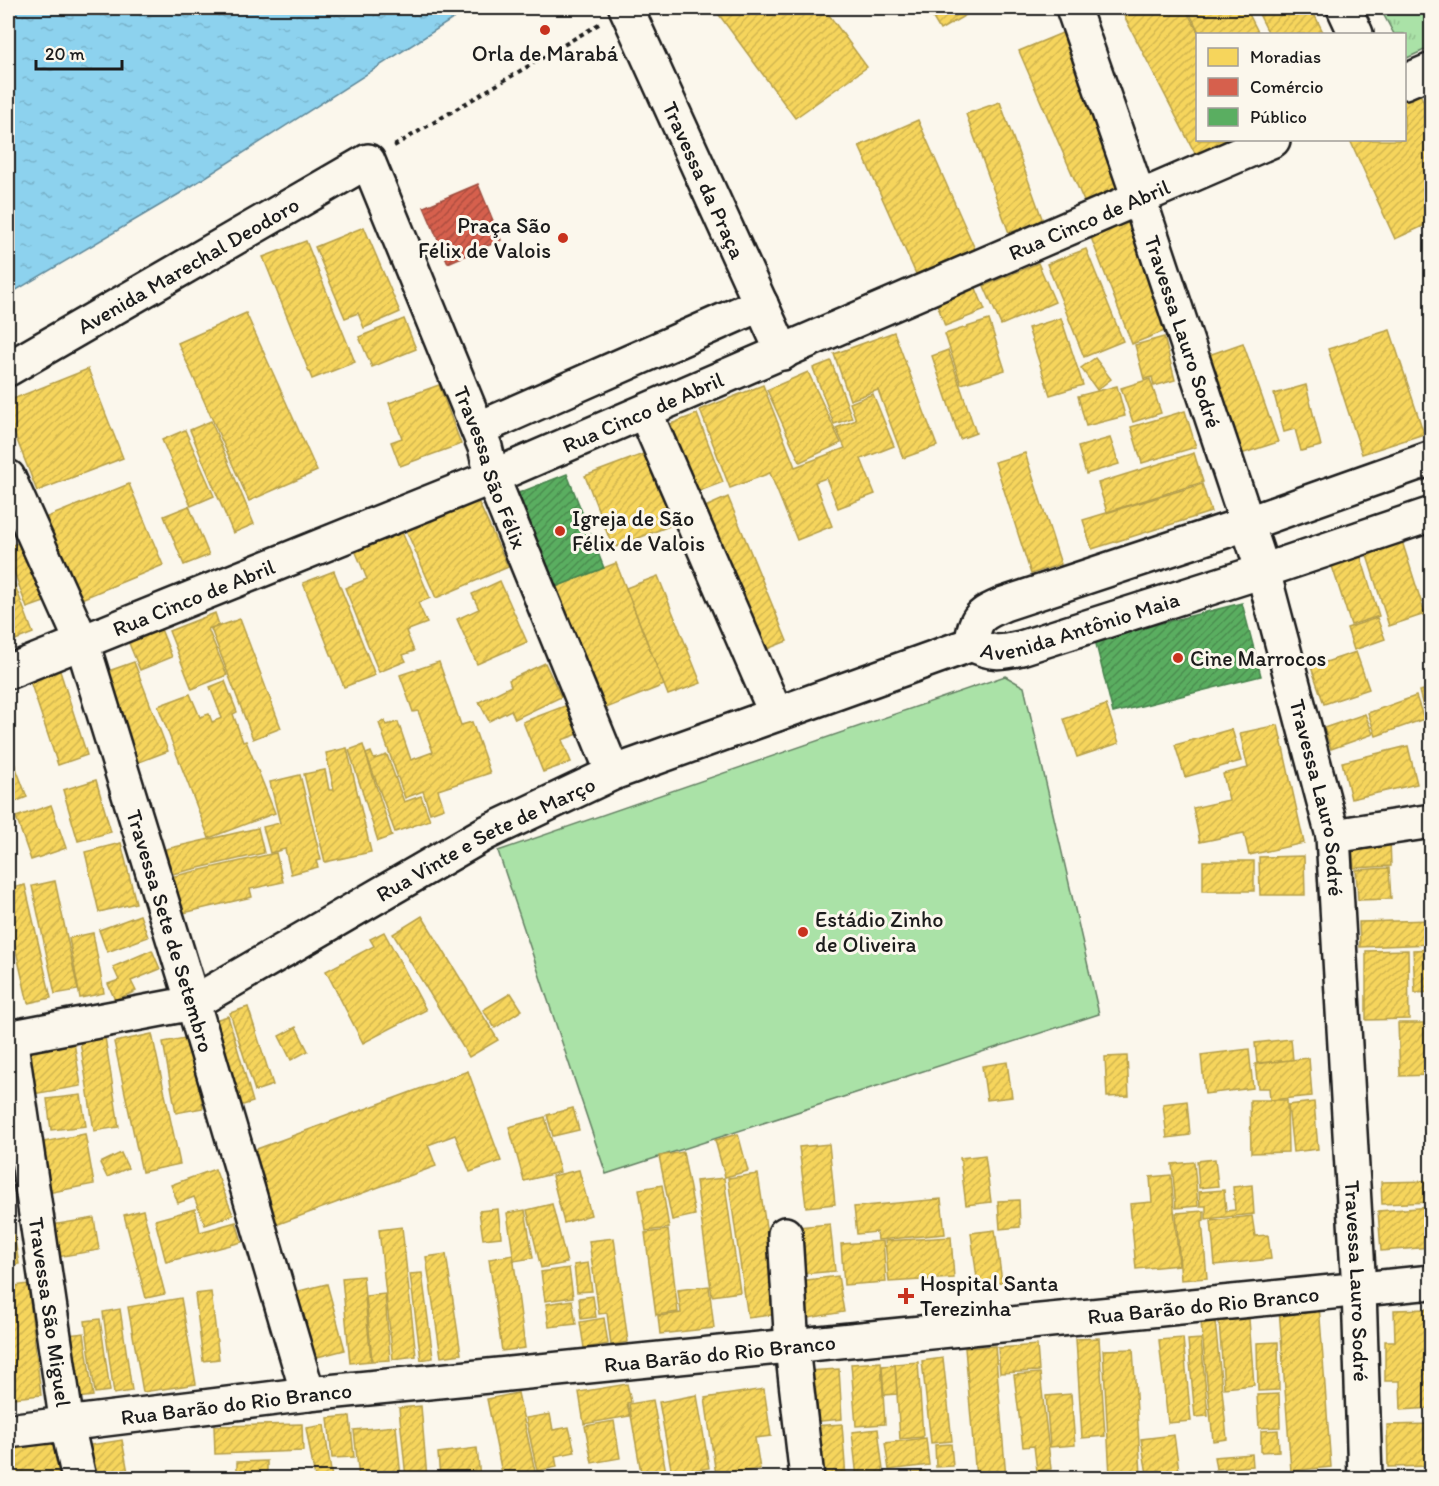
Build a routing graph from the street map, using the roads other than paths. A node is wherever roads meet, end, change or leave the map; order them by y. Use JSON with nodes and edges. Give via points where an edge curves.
{"nodes":[{"id":1,"x":625,"y":8,"type":"edge"},
{"id":2,"x":1073,"y":8,"type":"edge"},
{"id":3,"x":1344,"y":8,"type":"edge"},
{"id":4,"x":1356,"y":33,"type":"edge"},
{"id":5,"x":1431,"y":70,"type":"edge"},
{"id":6,"x":1406,"y":81,"type":"edge"},
{"id":7,"x":1271,"y":141,"type":"edge"},
{"id":8,"x":368,"y":161,"type":"joint"},
{"id":9,"x":1139,"y":198,"type":"junction"},
{"id":10,"x":761,"y":304,"type":"junction"},
{"id":11,"x":783,"y":353,"type":"junction"},
{"id":12,"x":8,"y":369,"type":"edge"},
{"id":13,"x":645,"y":412,"type":"junction"},
{"id":14,"x":478,"y":429,"type":"junction"},
{"id":15,"x":1431,"y":458,"type":"edge"},
{"id":16,"x":8,"y":477,"type":"edge"},
{"id":17,"x":492,"y":477,"type":"junction"},
{"id":18,"x":1431,"y":514,"type":"edge"},
{"id":19,"x":1246,"y":524,"type":"junction"},
{"id":20,"x":1263,"y":571,"type":"junction"},
{"id":21,"x":82,"y":642,"type":"junction"},
{"id":22,"x":972,"y":644,"type":"junction"},
{"id":23,"x":8,"y":672,"type":"edge"},
{"id":24,"x":776,"y":714,"type":"junction"},
{"id":25,"x":613,"y":773,"type":"junction"},
{"id":26,"x":1431,"y":821,"type":"edge"},
{"id":27,"x":1333,"y":836,"type":"junction"},
{"id":28,"x":193,"y":1003,"type":"junction"},
{"id":29,"x":9,"y":1038,"type":"edge"},
{"id":30,"x":785,"y":1234,"type":"dead end"},
{"id":31,"x":1431,"y":1282,"type":"edge"},
{"id":32,"x":1359,"y":1290,"type":"junction"},
{"id":33,"x":792,"y":1347,"type":"junction"},
{"id":34,"x":308,"y":1394,"type":"junction"},
{"id":35,"x":67,"y":1425,"type":"junction"},
{"id":36,"x":8,"y":1431,"type":"edge"},
{"id":37,"x":79,"y":1479,"type":"edge"},
{"id":38,"x":807,"y":1479,"type":"edge"},
{"id":39,"x":1365,"y":1479,"type":"edge"}],
"edges":[{"from":1,"to":10,"type":"street","name":"Travessa da Praça"},
{"from":2,"to":9,"type":"street","name":"Travessa Lauro Sodré"},
{"from":3,"to":4,"type":"street"},
{"from":5,"to":6,"type":"street"},
{"from":7,"to":9,"type":"street","name":"Rua Cinco de Abril"},
{"from":8,"to":12,"type":"street","name":"Avenida Marechal Deodoro"},
{"from":8,"to":14,"type":"street","name":"Travessa São Félix"},
{"from":9,"to":11,"type":"street","name":"Rua Cinco de Abril"},
{"from":9,"to":19,"type":"street","name":"Travessa Lauro Sodré"},
{"from":10,"to":11,"type":"street","name":"Travessa da Praça"},
{"from":10,"to":14,"type":"street"},
{"from":11,"to":13,"type":"street","name":"Rua Cinco de Abril"},
{"from":13,"to":17,"type":"street","name":"Rua Cinco de Abril"},
{"from":13,"to":24,"type":"street"},
{"from":14,"to":17,"type":"street","name":"Travessa São Félix"},
{"from":15,"to":19,"type":"street","name":"Avenida Antônio Maia"},
{"from":16,"to":21,"type":"street","name":"Travessa Sete de Setembro"},
{"from":17,"to":21,"type":"street","name":"Rua Cinco de Abril"},
{"from":17,"to":25,"type":"street","name":"Travessa São Félix"},
{"from":18,"to":20,"type":"street","name":"Avenida Antônio Maia"},
{"from":19,"to":20,"type":"street","name":"Travessa Lauro Sodré"},
{"from":19,"to":22,"type":"street","name":"Avenida Antônio Maia","via":[[983,613],[973,627]]},
{"from":20,"to":22,"type":"street","name":"Avenida Antônio Maia","via":[[1010,651],[998,654]]},
{"from":20,"to":27,"type":"street","name":"Travessa Lauro Sodré"},
{"from":21,"to":23,"type":"street","name":"Rua Cinco de Abril"},
{"from":21,"to":28,"type":"street","name":"Travessa Sete de Setembro"},
{"from":22,"to":24,"type":"street","name":"Rua Vinte e Sete de Março"},
{"from":24,"to":25,"type":"street","name":"Rua Vinte e Sete de Março"},
{"from":25,"to":28,"type":"street","name":"Rua Vinte e Sete de Março","via":[[486,833]]},
{"from":26,"to":27,"type":"street"},
{"from":27,"to":32,"type":"street","name":"Travessa Lauro Sodré"},
{"from":28,"to":29,"type":"street","name":"Rua Vinte e Sete de Março"},
{"from":28,"to":34,"type":"street","name":"Travessa Sete de Setembro"},
{"from":29,"to":35,"type":"street","name":"Travessa São Miguel"},
{"from":30,"to":33,"type":"street"},
{"from":31,"to":32,"type":"street","name":"Rua Barão do Rio Branco"},
{"from":32,"to":33,"type":"street","name":"Rua Barão do Rio Branco"},
{"from":32,"to":39,"type":"street","name":"Travessa Lauro Sodré"},
{"from":33,"to":34,"type":"street","name":"Rua Barão do Rio Branco"},
{"from":33,"to":38,"type":"street"},
{"from":34,"to":35,"type":"street","name":"Rua Barão do Rio Branco"},
{"from":35,"to":36,"type":"street","name":"Rua Barão do Rio Branco"},
{"from":35,"to":37,"type":"street","name":"Travessa São Miguel"}]}
